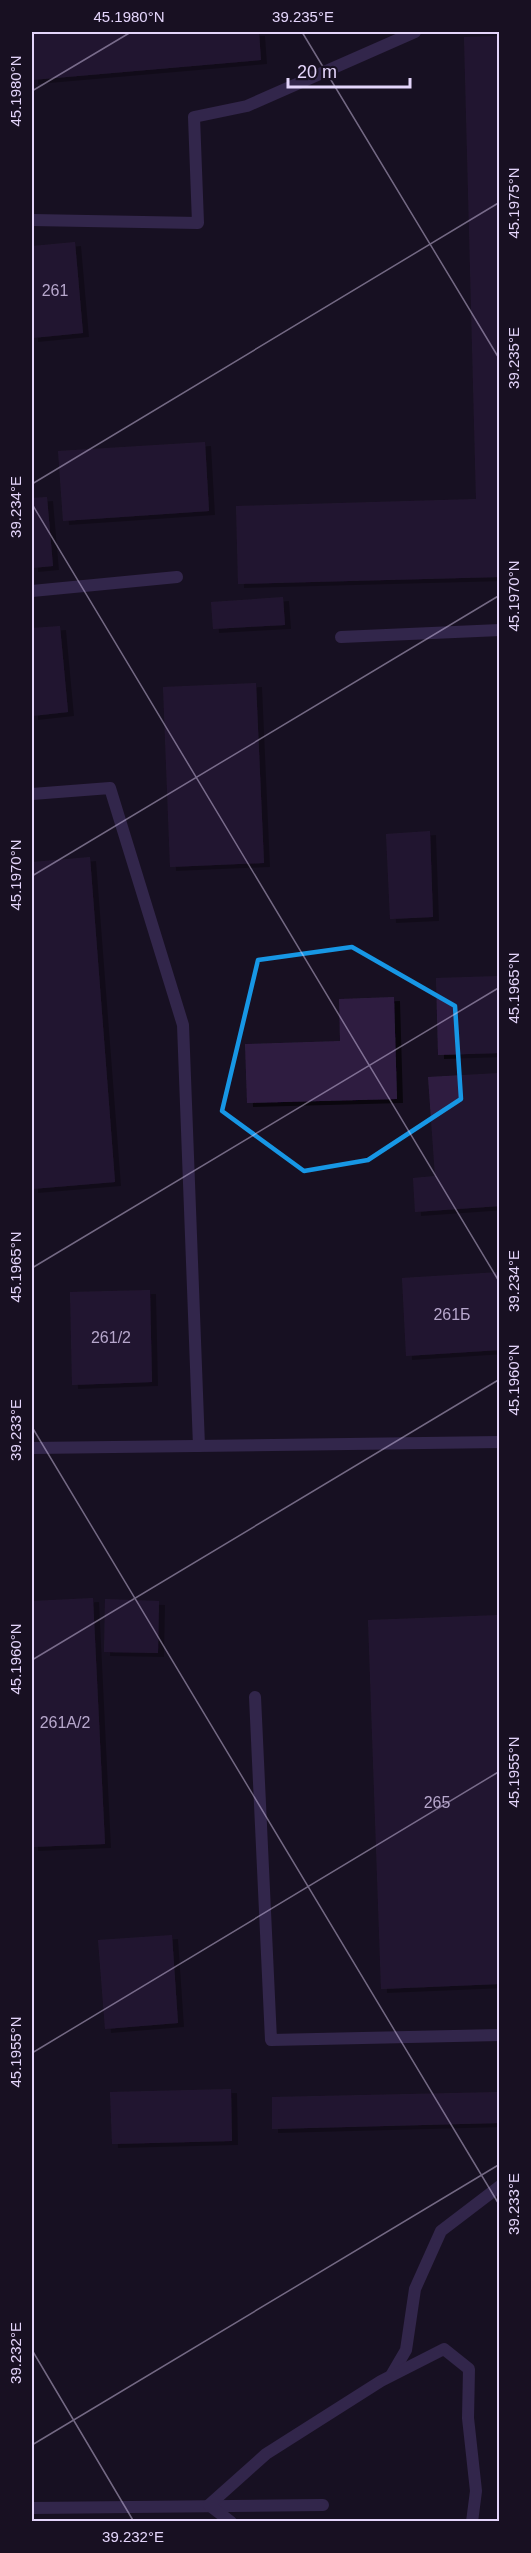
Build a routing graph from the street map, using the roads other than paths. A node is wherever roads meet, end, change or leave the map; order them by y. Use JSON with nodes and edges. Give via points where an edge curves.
{"nodes":[{"id":1,"x":415,"y":32,"type":"edge"},
{"id":2,"x":32,"y":220,"type":"edge"},
{"id":3,"x":177,"y":577,"type":"dead end"},
{"id":4,"x":32,"y":591,"type":"edge"},
{"id":5,"x":500,"y":630,"type":"edge"},
{"id":6,"x":341,"y":637,"type":"dead end"},
{"id":7,"x":32,"y":794,"type":"edge"},
{"id":8,"x":500,"y":1442,"type":"edge"},
{"id":9,"x":199,"y":1446,"type":"junction"},
{"id":10,"x":32,"y":1448,"type":"edge"},
{"id":11,"x":255,"y":1697,"type":"dead end"},
{"id":12,"x":500,"y":2035,"type":"edge"},
{"id":13,"x":500,"y":2186,"type":"edge"},
{"id":14,"x":392,"y":2375,"type":"junction"},
{"id":15,"x":209,"y":2505,"type":"junction"},
{"id":16,"x":323,"y":2505,"type":"dead end"},
{"id":17,"x":32,"y":2508,"type":"edge"},
{"id":18,"x":231,"y":2522,"type":"edge"},
{"id":19,"x":472,"y":2522,"type":"edge"}],
"edges":[{"from":1,"to":2,"type":"lane","via":[[247,106],[194,117],[198,223]]},
{"from":3,"to":4,"type":"lane"},
{"from":5,"to":6,"type":"lane"},
{"from":7,"to":9,"type":"lane","via":[[110,788],[183,1025]]},
{"from":8,"to":9,"type":"lane"},
{"from":9,"to":10,"type":"lane"},
{"from":11,"to":12,"type":"lane","via":[[271,2040]]},
{"from":13,"to":14,"type":"lane","via":[[441,2231],[415,2289],[406,2350]]},
{"from":14,"to":15,"type":"lane","via":[[266,2454]]},
{"from":14,"to":19,"type":"lane","via":[[444,2349],[469,2369],[468,2418],[476,2491]]},
{"from":15,"to":16,"type":"lane"},
{"from":15,"to":17,"type":"lane"},
{"from":15,"to":18,"type":"lane"}]}
